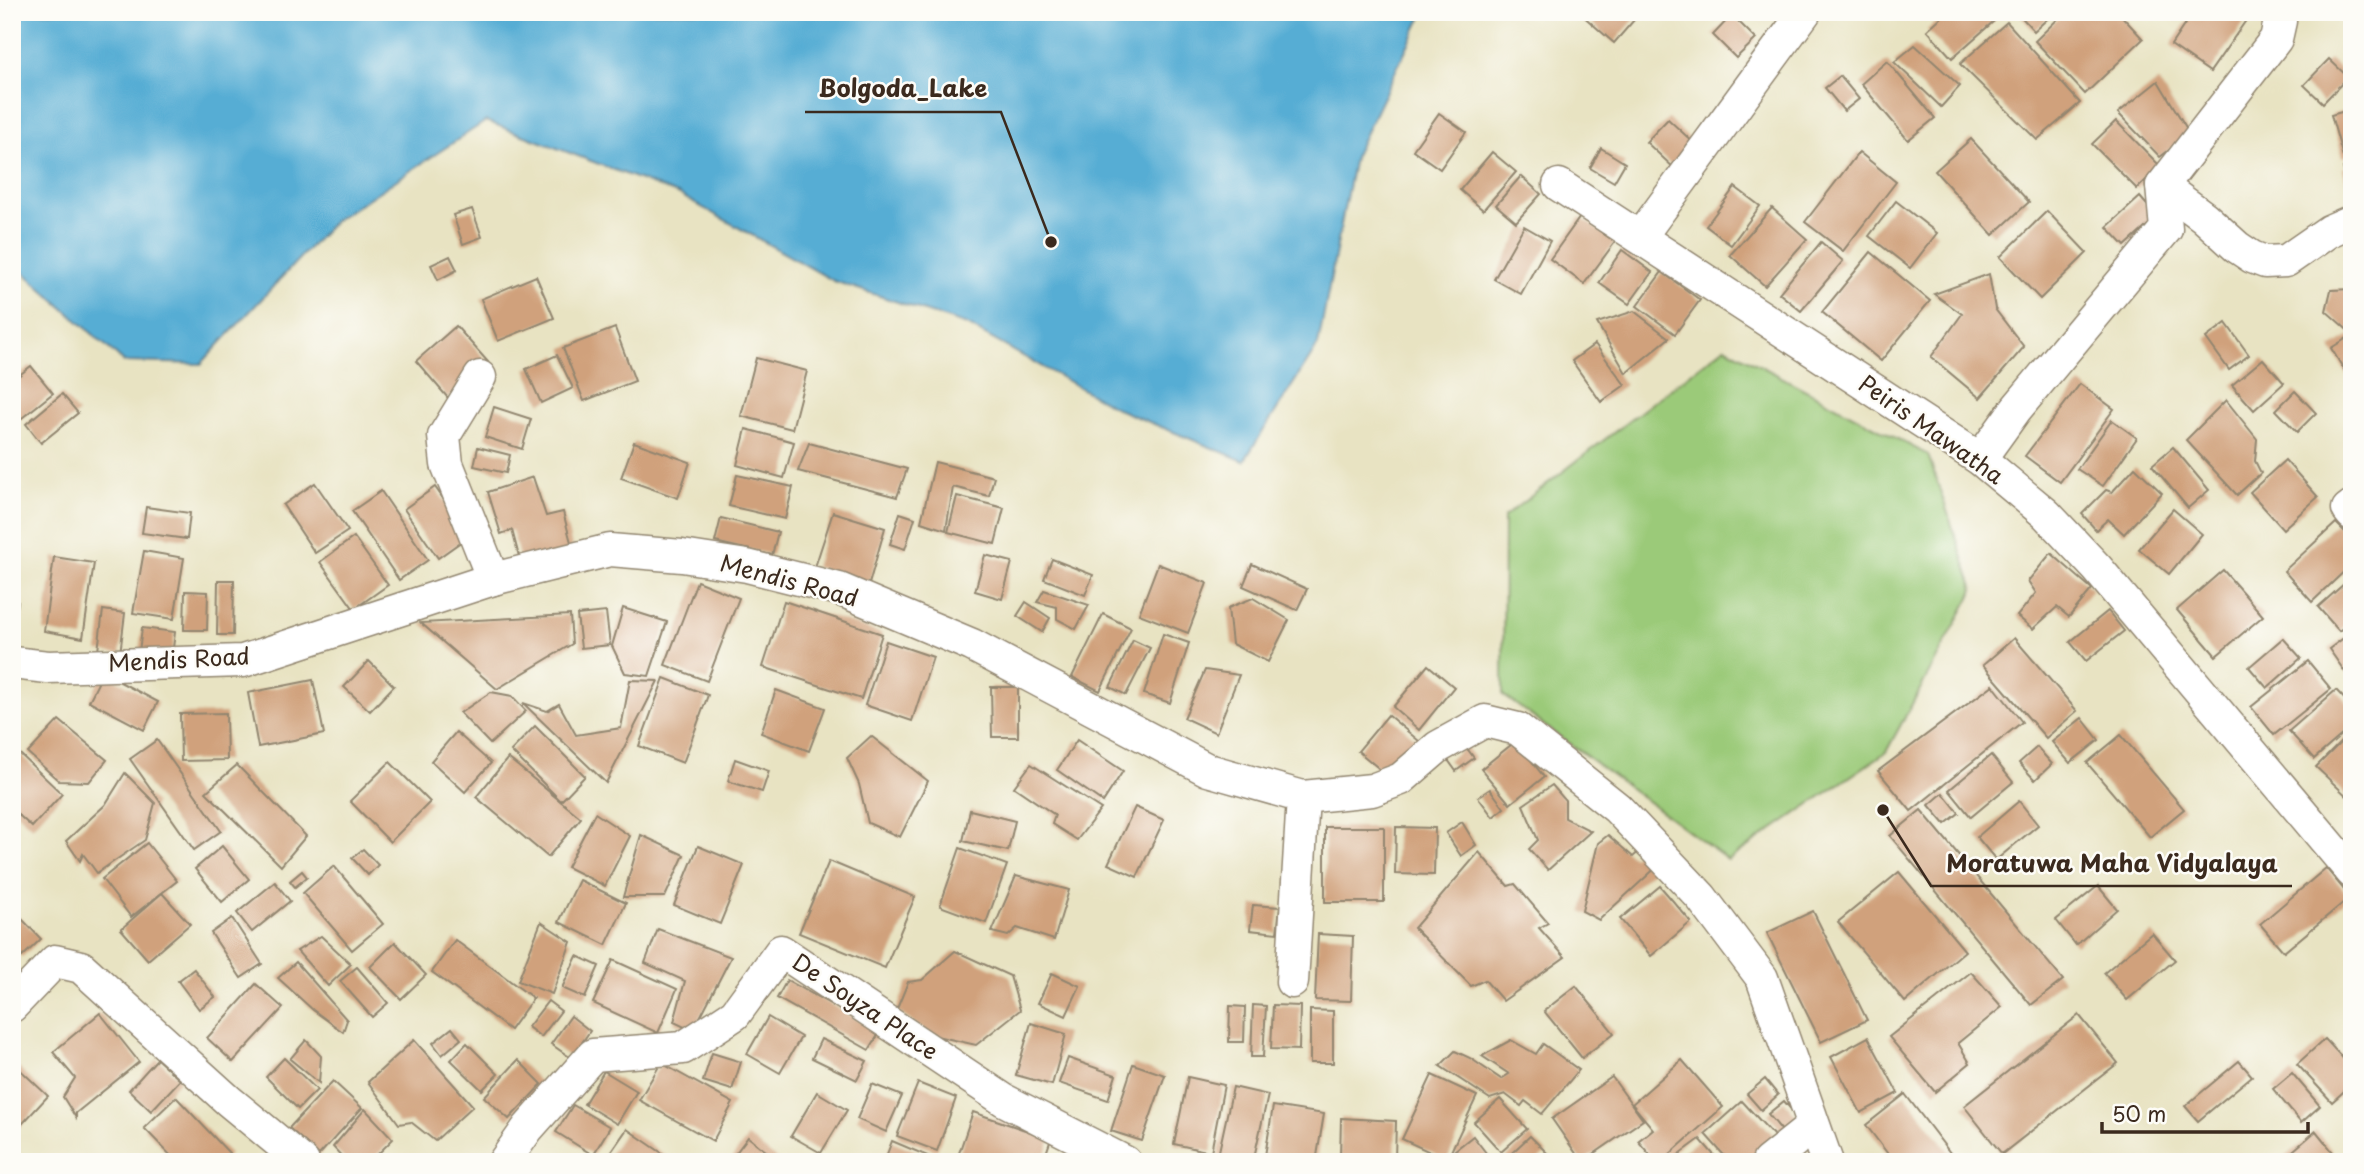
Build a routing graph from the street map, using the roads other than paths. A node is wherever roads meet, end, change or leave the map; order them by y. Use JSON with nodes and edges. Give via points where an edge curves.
{"nodes":[{"id":1,"x":1805,"y":12,"type":"edge"},
{"id":2,"x":2279,"y":12,"type":"edge"},
{"id":3,"x":1559,"y":184,"type":"dead end"},
{"id":4,"x":2162,"y":186,"type":"junction"},
{"id":5,"x":2352,"y":221,"type":"edge"},
{"id":6,"x":1640,"y":237,"type":"junction"},
{"id":7,"x":480,"y":377,"type":"dead end"},
{"id":8,"x":1980,"y":459,"type":"junction"},
{"id":9,"x":2352,"y":506,"type":"edge"},
{"id":10,"x":2352,"y":514,"type":"edge"},
{"id":11,"x":492,"y":579,"type":"junction"},
{"id":12,"x":12,"y":663,"type":"edge"},
{"id":13,"x":1303,"y":797,"type":"junction"},
{"id":14,"x":2352,"y":872,"type":"edge"},
{"id":15,"x":1293,"y":982,"type":"dead end"},
{"id":16,"x":12,"y":1006,"type":"edge"},
{"id":17,"x":1813,"y":1126,"type":"junction"},
{"id":18,"x":303,"y":1162,"type":"edge"},
{"id":19,"x":504,"y":1162,"type":"edge"},
{"id":20,"x":1125,"y":1162,"type":"edge"},
{"id":21,"x":1768,"y":1162,"type":"edge"},
{"id":22,"x":1827,"y":1162,"type":"edge"}],
"edges":[{"from":1,"to":6,"type":"street"},
{"from":2,"to":4,"type":"street","via":[[2276,39]]},
{"from":3,"to":6,"type":"street","name":"Peiris Mawatha"},
{"from":4,"to":5,"type":"street","via":[[2236,247],[2265,262],[2286,261]]},
{"from":4,"to":8,"type":"street","via":[[2166,229]]},
{"from":6,"to":8,"type":"street","name":"Peiris Mawatha"},
{"from":7,"to":11,"type":"street","via":[[444,436],[447,464]]},
{"from":8,"to":14,"type":"street","name":"Peiris Mawatha","via":[[2046,514],[2097,568]]},
{"from":9,"to":10,"type":"street","via":[[2348,509]]},
{"from":11,"to":12,"type":"street","name":"Mendis Road","via":[[243,661],[48,667]]},
{"from":11,"to":13,"type":"street","name":"Mendis Road","via":[[610,550],[747,566],[839,589],[972,645],[1208,769]]},
{"from":13,"to":15,"type":"street"},
{"from":13,"to":17,"type":"street","name":"Mendis Road","via":[[1372,790],[1401,779],[1438,747],[1485,721],[1518,729],[1617,808],[1701,897],[1762,978]]},
{"from":16,"to":18,"type":"street","via":[[55,961],[80,967]]},
{"from":17,"to":21,"type":"street"},
{"from":17,"to":22,"type":"street"},
{"from":19,"to":20,"type":"street","name":"De Soyza Place","via":[[527,1128],[593,1055],[683,1048],[735,1014],[781,951],[1004,1100]]}]}
